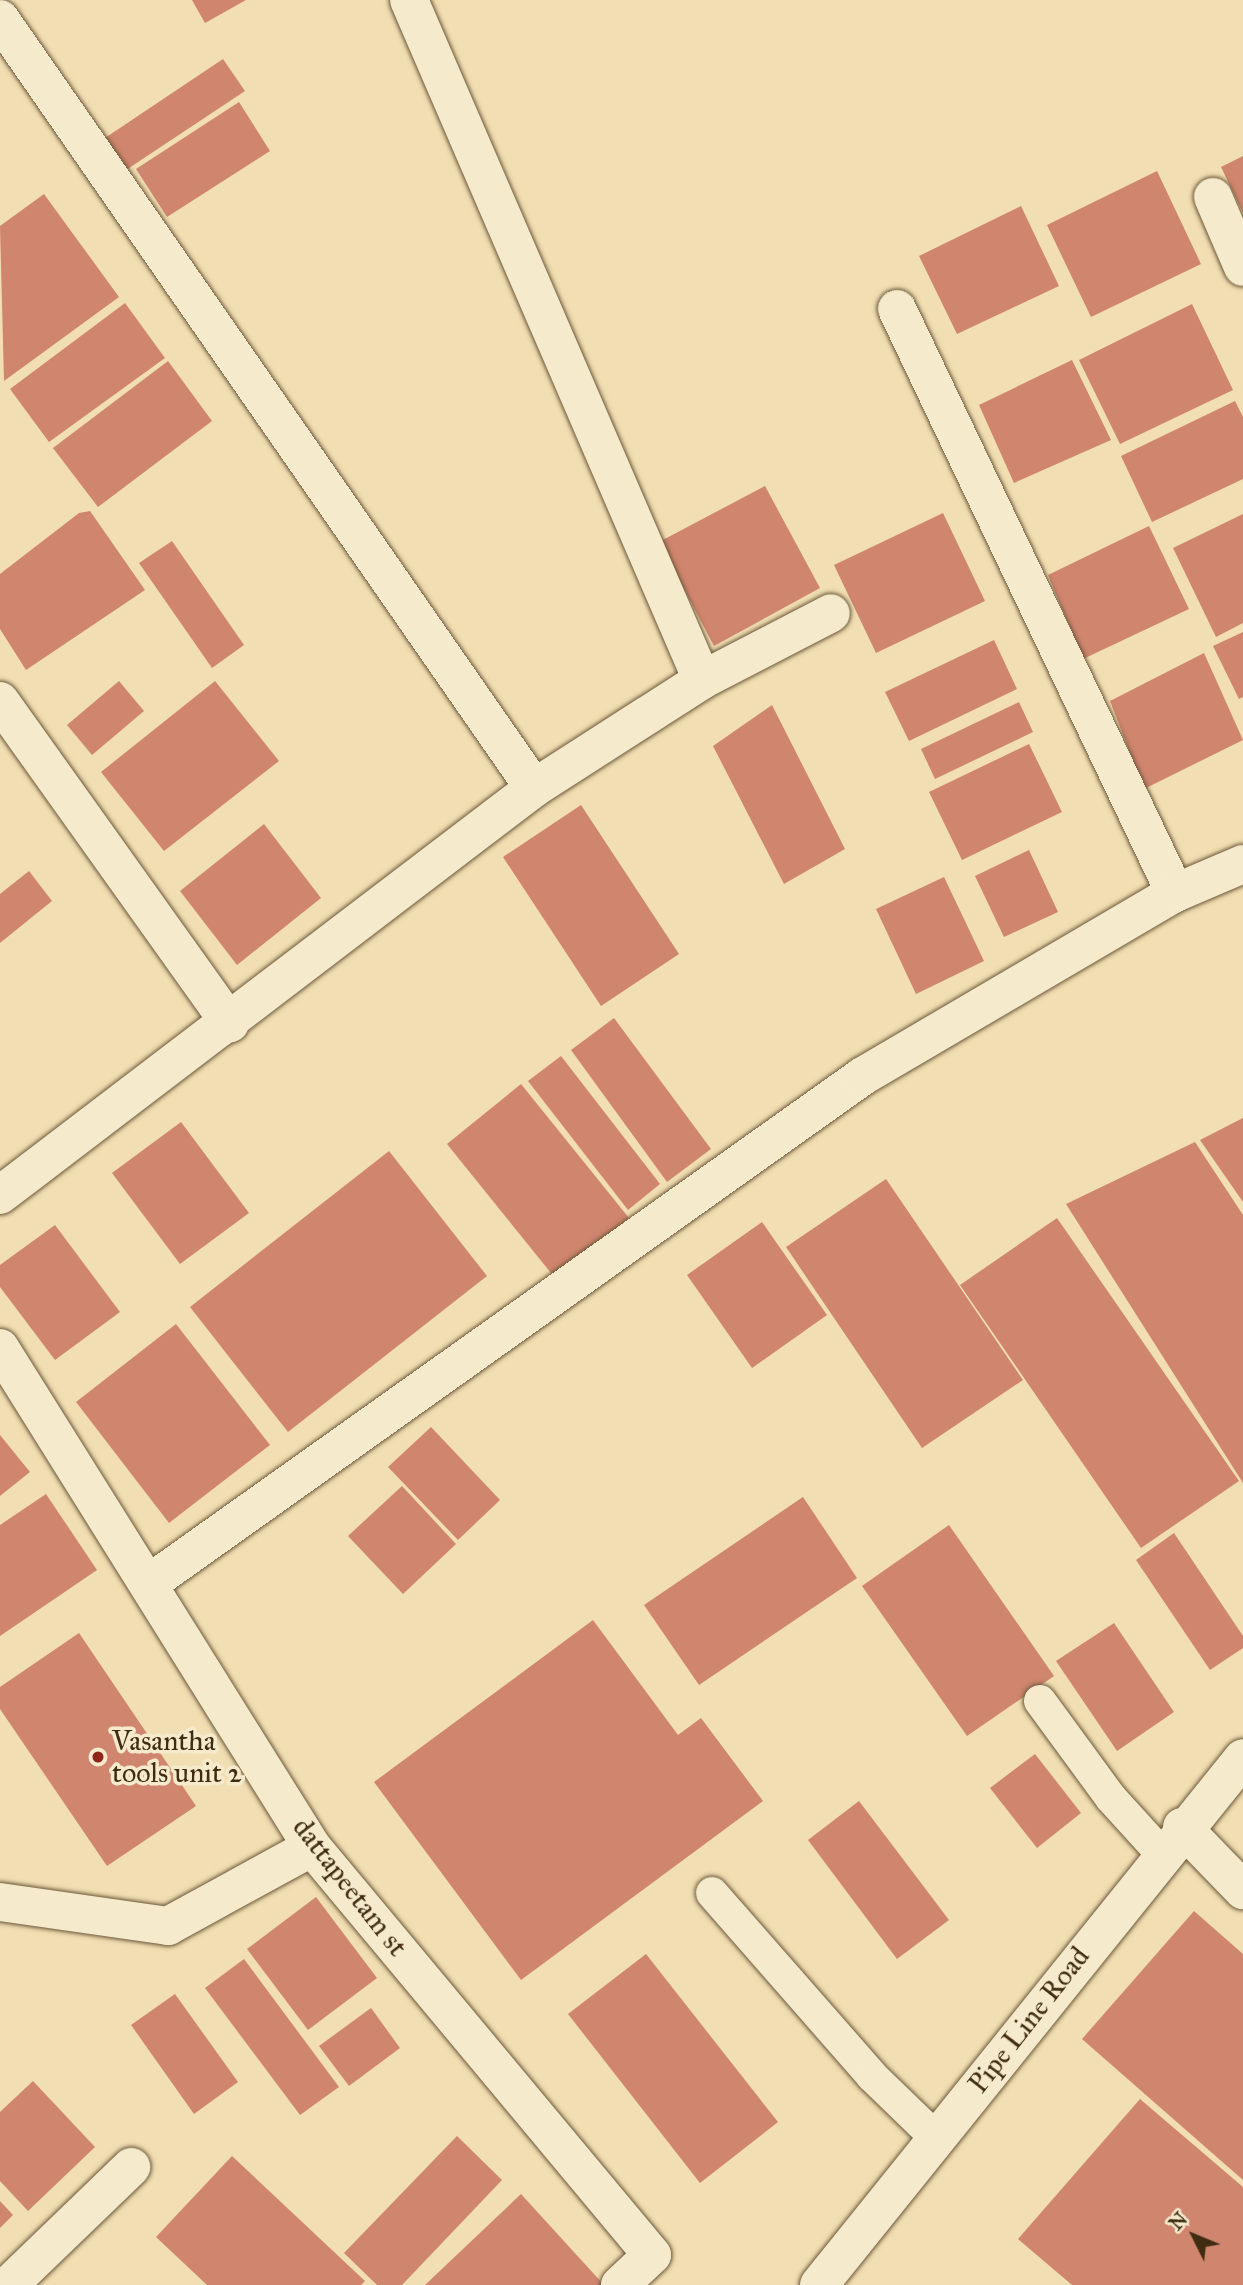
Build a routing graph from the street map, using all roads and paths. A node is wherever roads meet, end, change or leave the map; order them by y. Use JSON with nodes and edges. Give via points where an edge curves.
{"nodes":[{"id":1,"x":409,"y":0,"type":"edge"},
{"id":2,"x":0,"y":19,"type":"edge"},
{"id":3,"x":1213,"y":197,"type":"dead end"},
{"id":4,"x":1243,"y":267,"type":"edge"},
{"id":5,"x":897,"y":309,"type":"dead end"},
{"id":6,"x":831,"y":613,"type":"dead end"},
{"id":7,"x":702,"y":680,"type":"junction"},
{"id":8,"x":0,"y":701,"type":"edge"},
{"id":9,"x":534,"y":788,"type":"junction"},
{"id":10,"x":1243,"y":864,"type":"edge"},
{"id":11,"x":1175,"y":893,"type":"junction"},
{"id":12,"x":229,"y":1023,"type":"junction"},
{"id":13,"x":0,"y":1195,"type":"edge"},
{"id":14,"x":0,"y":1348,"type":"edge"},
{"id":15,"x":151,"y":1582,"type":"junction"},
{"id":16,"x":1040,"y":1700,"type":"dead end"},
{"id":17,"x":1243,"y":1758,"type":"edge"},
{"id":18,"x":1172,"y":1840,"type":"junction"},
{"id":19,"x":312,"y":1847,"type":"junction"},
{"id":20,"x":1243,"y":1890,"type":"edge"},
{"id":21,"x":712,"y":1893,"type":"dead end"},
{"id":22,"x":0,"y":1902,"type":"edge"},
{"id":23,"x":936,"y":2138,"type":"junction"},
{"id":24,"x":131,"y":2167,"type":"dead end"},
{"id":25,"x":9,"y":2285,"type":"edge"},
{"id":26,"x":620,"y":2285,"type":"edge"},
{"id":27,"x":819,"y":2285,"type":"edge"}],
"edges":[{"from":1,"to":7,"type":"street"},
{"from":2,"to":9,"type":"street"},
{"from":3,"to":4,"type":"street"},
{"from":5,"to":11,"type":"street"},
{"from":6,"to":7,"type":"street"},
{"from":7,"to":9,"type":"street"},
{"from":8,"to":12,"type":"street"},
{"from":9,"to":12,"type":"street"},
{"from":10,"to":11,"type":"street"},
{"from":11,"to":15,"type":"street","via":[[863,1076]]},
{"from":12,"to":13,"type":"street"},
{"from":14,"to":15,"type":"street","name":"dattapeetam st"},
{"from":15,"to":19,"type":"street","name":"dattapeetam st"},
{"from":16,"to":18,"type":"lane","via":[[1111,1798]]},
{"from":17,"to":18,"type":"street","name":"Pipe Line Road"},
{"from":18,"to":20,"type":"street"},
{"from":18,"to":23,"type":"street","name":"Pipe Line Road"},
{"from":19,"to":22,"type":"street","via":[[168,1926]]},
{"from":19,"to":26,"type":"street","name":"dattapeetam st","via":[[652,2255]]},
{"from":21,"to":23,"type":"lane","via":[[872,2076]]},
{"from":23,"to":27,"type":"street","name":"Pipe Line Road"},
{"from":24,"to":25,"type":"street"}]}
